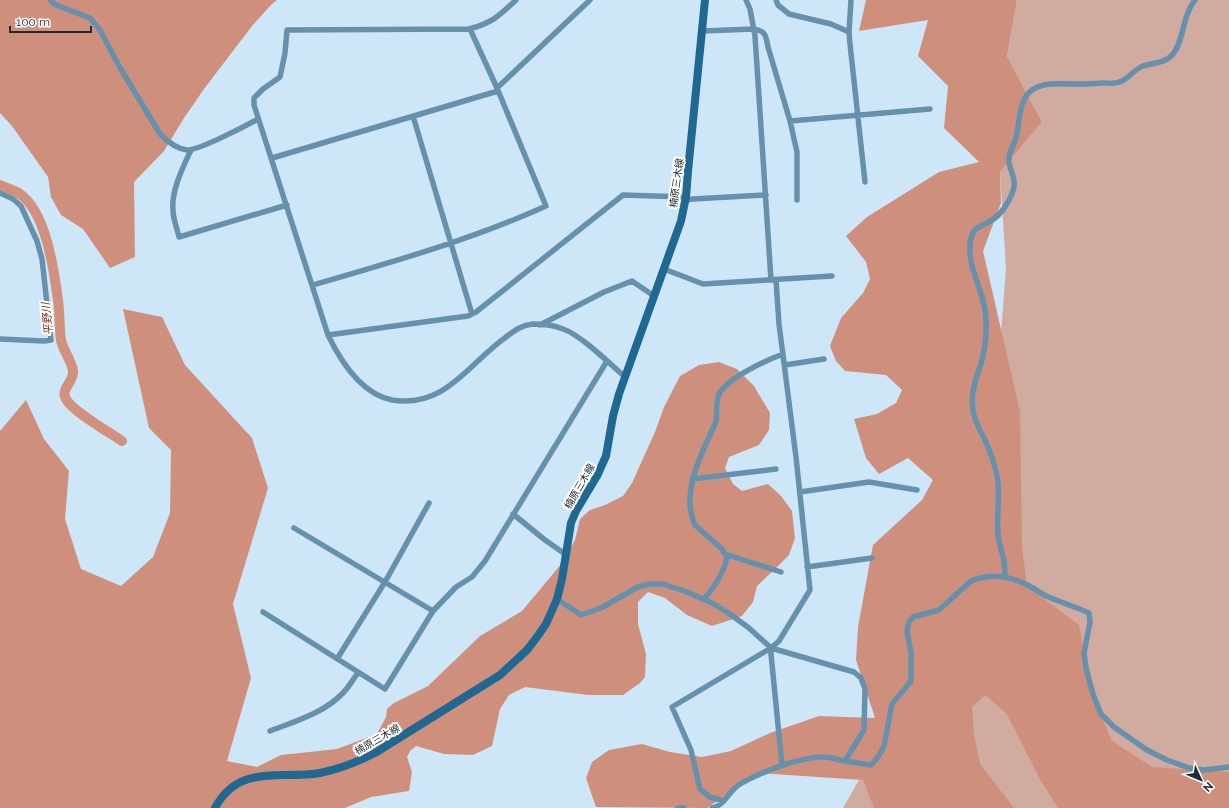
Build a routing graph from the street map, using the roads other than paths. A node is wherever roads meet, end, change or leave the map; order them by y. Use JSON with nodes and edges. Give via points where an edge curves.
{"nodes":[{"id":1,"x":50,"y":0,"type":"edge"},
{"id":2,"x":516,"y":0,"type":"edge"},
{"id":3,"x":590,"y":0,"type":"edge"},
{"id":4,"x":705,"y":0,"type":"edge"},
{"id":5,"x":746,"y":0,"type":"edge"},
{"id":6,"x":776,"y":0,"type":"edge"},
{"id":7,"x":851,"y":0,"type":"edge"},
{"id":8,"x":1195,"y":0,"type":"edge"},
{"id":9,"x":470,"y":29,"type":"junction"},
{"id":10,"x":754,"y":29,"type":"junction"},
{"id":11,"x":702,"y":31,"type":"junction"},
{"id":12,"x":849,"y":32,"type":"junction"},
{"id":13,"x":497,"y":90,"type":"junction"},
{"id":14,"x":930,"y":109,"type":"dead end"},
{"id":15,"x":857,"y":115,"type":"junction"},
{"id":16,"x":413,"y":116,"type":"junction"},
{"id":17,"x":258,"y":119,"type":"junction"},
{"id":18,"x":790,"y":121,"type":"junction"},
{"id":19,"x":191,"y":150,"type":"junction"},
{"id":20,"x":272,"y":158,"type":"junction"},
{"id":21,"x":864,"y":182,"type":"dead end"},
{"id":22,"x":0,"y":193,"type":"edge"},
{"id":23,"x":766,"y":195,"type":"junction"},
{"id":24,"x":685,"y":199,"type":"junction"},
{"id":25,"x":797,"y":200,"type":"dead end"},
{"id":26,"x":287,"y":205,"type":"junction"},
{"id":27,"x":451,"y":244,"type":"junction"},
{"id":28,"x":664,"y":269,"type":"junction"},
{"id":29,"x":832,"y":276,"type":"dead end"},
{"id":30,"x":774,"y":280,"type":"junction"},
{"id":31,"x":313,"y":285,"type":"junction"},
{"id":32,"x":654,"y":296,"type":"junction"},
{"id":33,"x":472,"y":314,"type":"junction"},
{"id":34,"x":539,"y":325,"type":"junction"},
{"id":35,"x":328,"y":335,"type":"junction"},
{"id":36,"x":0,"y":339,"type":"edge"},
{"id":37,"x":783,"y":354,"type":"junction"},
{"id":38,"x":824,"y":359,"type":"dead end"},
{"id":39,"x":607,"y":361,"type":"junction"},
{"id":40,"x":784,"y":365,"type":"junction"},
{"id":41,"x":624,"y":377,"type":"junction"},
{"id":42,"x":776,"y":469,"type":"dead end"},
{"id":43,"x":692,"y":479,"type":"junction"},
{"id":44,"x":917,"y":490,"type":"dead end"},
{"id":45,"x":800,"y":492,"type":"junction"},
{"id":46,"x":428,"y":503,"type":"dead end"},
{"id":47,"x":513,"y":514,"type":"junction"},
{"id":48,"x":294,"y":528,"type":"dead end"},
{"id":49,"x":565,"y":554,"type":"junction"},
{"id":50,"x":727,"y":556,"type":"junction"},
{"id":51,"x":872,"y":558,"type":"dead end"},
{"id":52,"x":807,"y":567,"type":"junction"},
{"id":53,"x":780,"y":572,"type":"dead end"},
{"id":54,"x":1005,"y":577,"type":"junction"},
{"id":55,"x":385,"y":582,"type":"junction"},
{"id":56,"x":557,"y":599,"type":"junction"},
{"id":57,"x":704,"y":599,"type":"junction"},
{"id":58,"x":433,"y":611,"type":"junction"},
{"id":59,"x":263,"y":612,"type":"dead end"},
{"id":60,"x":771,"y":648,"type":"junction"},
{"id":61,"x":337,"y":659,"type":"junction"},
{"id":62,"x":358,"y":673,"type":"junction"},
{"id":63,"x":270,"y":731,"type":"dead end"},
{"id":64,"x":845,"y":761,"type":"junction"},
{"id":65,"x":782,"y":765,"type":"junction"},
{"id":66,"x":1229,"y":768,"type":"edge"},
{"id":67,"x":724,"y":801,"type":"junction"},
{"id":68,"x":214,"y":808,"type":"edge"},
{"id":69,"x":678,"y":808,"type":"edge"},
{"id":70,"x":684,"y":808,"type":"edge"},
{"id":71,"x":712,"y":808,"type":"edge"}],
"edges":[{"from":1,"to":19,"type":"street","via":[[56,5],[90,18],[100,30],[160,134],[175,146]]},
{"from":2,"to":9,"type":"street","via":[[498,17]]},
{"from":3,"to":13,"type":"street"},
{"from":4,"to":11,"type":"main road","name":"楠原三木線"},
{"from":5,"to":10,"type":"street"},
{"from":6,"to":12,"type":"street","via":[[789,14],[831,24]]},
{"from":7,"to":12,"type":"street"},
{"from":8,"to":54,"type":"street","via":[[1189,7],[1174,53],[1167,60],[1139,68],[1119,82],[1054,84],[1031,90],[1024,99],[1009,158],[1009,166],[1015,178],[1014,189],[1001,213],[980,225],[972,234],[970,259],[985,306],[986,320],[985,344],[972,393],[973,410],[999,483],[998,537]]},
{"from":9,"to":13,"type":"street"},
{"from":9,"to":17,"type":"street","via":[[287,30],[280,77],[254,98]]},
{"from":10,"to":11,"type":"street"},
{"from":10,"to":18,"type":"street","via":[[761,30],[766,35]]},
{"from":10,"to":23,"type":"street"},
{"from":11,"to":24,"type":"main road","name":"楠原三木線"},
{"from":12,"to":15,"type":"street"},
{"from":13,"to":16,"type":"street"},
{"from":13,"to":27,"type":"street","via":[[546,206]]},
{"from":14,"to":15,"type":"street"},
{"from":15,"to":18,"type":"street"},
{"from":15,"to":21,"type":"street"},
{"from":16,"to":20,"type":"street"},
{"from":16,"to":27,"type":"street"},
{"from":17,"to":19,"type":"street"},
{"from":17,"to":20,"type":"street"},
{"from":18,"to":25,"type":"street","via":[[797,152]]},
{"from":19,"to":26,"type":"street","via":[[178,180],[172,208],[179,238]]},
{"from":20,"to":26,"type":"street"},
{"from":22,"to":36,"type":"street","via":[[21,206],[37,241],[42,259],[51,340]]},
{"from":23,"to":24,"type":"street"},
{"from":23,"to":30,"type":"street"},
{"from":24,"to":28,"type":"main road","name":"楠原三木線","via":[[681,221]]},
{"from":24,"to":33,"type":"street","via":[[623,196]]},
{"from":26,"to":31,"type":"street"},
{"from":27,"to":31,"type":"street"},
{"from":27,"to":33,"type":"street"},
{"from":28,"to":30,"type":"street","via":[[704,284]]},
{"from":28,"to":32,"type":"main road","name":"楠原三木線"},
{"from":29,"to":30,"type":"street"},
{"from":30,"to":37,"type":"street"},
{"from":31,"to":35,"type":"street"},
{"from":32,"to":34,"type":"street","via":[[632,281],[604,292]]},
{"from":32,"to":41,"type":"main road","name":"楠原三木線"},
{"from":33,"to":35,"type":"street"},
{"from":34,"to":35,"type":"street","via":[[518,328],[497,343],[449,387],[426,399],[409,401],[387,399],[365,387],[335,350]]},
{"from":34,"to":39,"type":"street","via":[[550,325],[572,333]]},
{"from":37,"to":40,"type":"street"},
{"from":37,"to":43,"type":"street","via":[[739,375],[720,392],[716,422]]},
{"from":38,"to":40,"type":"street"},
{"from":39,"to":41,"type":"street"},
{"from":39,"to":47,"type":"street"},
{"from":40,"to":45,"type":"street"},
{"from":41,"to":49,"type":"main road","name":"楠原三木線","via":[[613,416],[606,456],[570,523]]},
{"from":42,"to":43,"type":"street"},
{"from":43,"to":50,"type":"street","via":[[689,496],[693,521]]},
{"from":44,"to":45,"type":"street","via":[[869,482]]},
{"from":45,"to":52,"type":"street"},
{"from":46,"to":55,"type":"street"},
{"from":47,"to":49,"type":"street"},
{"from":47,"to":58,"type":"street","via":[[480,568],[472,577],[456,587]]},
{"from":48,"to":55,"type":"street"},
{"from":49,"to":56,"type":"main road","name":"楠原三木線"},
{"from":50,"to":53,"type":"street"},
{"from":50,"to":57,"type":"street","via":[[726,565]]},
{"from":51,"to":52,"type":"street"},
{"from":52,"to":60,"type":"street","via":[[810,590],[779,642]]},
{"from":54,"to":64,"type":"street","via":[[977,579],[939,610],[913,617],[906,630],[911,653],[911,680],[892,704],[884,746],[871,765]]},
{"from":54,"to":66,"type":"street","via":[[1089,613],[1090,622],[1084,653],[1086,668],[1101,714],[1114,727],[1147,750],[1189,768]]},
{"from":55,"to":58,"type":"street"},
{"from":55,"to":61,"type":"street"},
{"from":56,"to":57,"type":"street","via":[[581,615],[601,608],[638,587],[650,584],[663,584]]},
{"from":56,"to":68,"type":"main road","name":"楠原三木線","via":[[546,624],[515,662],[500,675],[406,734],[357,762],[338,769],[318,774],[257,776],[244,781],[224,795]]},
{"from":57,"to":60,"type":"street","via":[[749,628]]},
{"from":58,"to":62,"type":"street","via":[[385,689]]},
{"from":59,"to":61,"type":"street"},
{"from":60,"to":64,"type":"street","via":[[841,667],[861,678],[865,689],[864,730]]},
{"from":60,"to":65,"type":"street"},
{"from":60,"to":67,"type":"street","via":[[672,707],[691,750],[700,790],[710,797]]},
{"from":61,"to":62,"type":"street"},
{"from":62,"to":63,"type":"street","via":[[345,692],[333,702],[312,715]]},
{"from":64,"to":65,"type":"street","via":[[809,758]]},
{"from":65,"to":67,"type":"street","via":[[737,786]]},
{"from":67,"to":71,"type":"street"},
{"from":69,"to":70,"type":"street"}]}
